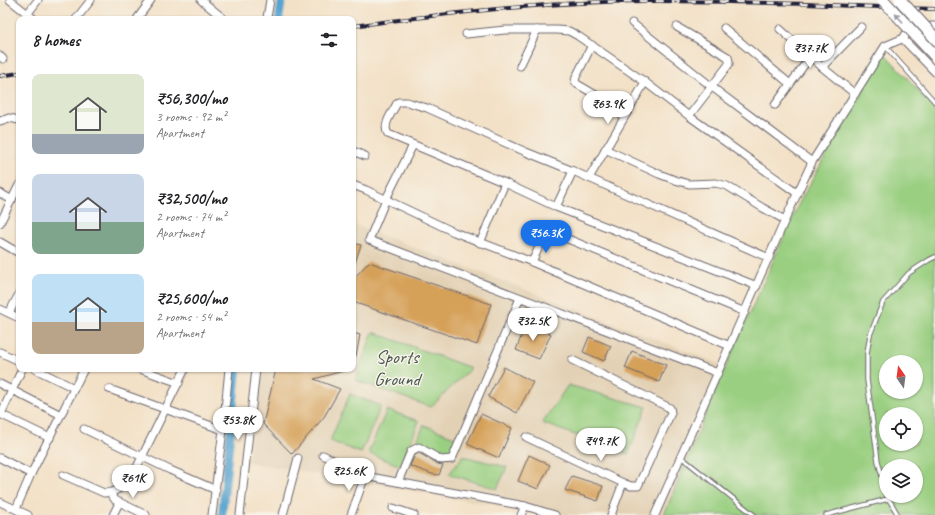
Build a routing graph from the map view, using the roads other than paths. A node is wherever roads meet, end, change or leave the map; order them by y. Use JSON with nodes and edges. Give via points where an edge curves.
{"nodes":[{"id":1,"x":10,"y":0,"type":"edge"},
{"id":2,"x":38,"y":0,"type":"edge"},
{"id":3,"x":91,"y":0,"type":"edge"},
{"id":4,"x":151,"y":0,"type":"edge"},
{"id":5,"x":201,"y":0,"type":"edge"},
{"id":6,"x":270,"y":0,"type":"edge"},
{"id":7,"x":883,"y":0,"type":"edge"},
{"id":8,"x":900,"y":0,"type":"edge"},
{"id":9,"x":28,"y":13,"type":"junction"},
{"id":10,"x":31,"y":16,"type":"edge"},
{"id":11,"x":78,"y":16,"type":"edge"},
{"id":12,"x":140,"y":16,"type":"edge"},
{"id":13,"x":220,"y":16,"type":"edge"},
{"id":14,"x":267,"y":16,"type":"edge"},
{"id":15,"x":632,"y":23,"type":"dead end"},
{"id":16,"x":935,"y":26,"type":"edge"},
{"id":17,"x":677,"y":27,"type":"dead end"},
{"id":18,"x":861,"y":27,"type":"dead end"},
{"id":19,"x":724,"y":28,"type":"dead end"},
{"id":20,"x":780,"y":29,"type":"dead end"},
{"id":21,"x":537,"y":30,"type":"junction"},
{"id":22,"x":466,"y":34,"type":"dead end"},
{"id":23,"x":904,"y":38,"type":"junction"},
{"id":24,"x":935,"y":38,"type":"edge"},
{"id":25,"x":592,"y":45,"type":"junction"},
{"id":26,"x":885,"y":46,"type":"junction"},
{"id":27,"x":810,"y":56,"type":"junction"},
{"id":28,"x":935,"y":56,"type":"edge"},
{"id":29,"x":520,"y":66,"type":"dead end"},
{"id":30,"x":822,"y":67,"type":"junction"},
{"id":31,"x":935,"y":72,"type":"edge"},
{"id":32,"x":645,"y":82,"type":"junction"},
{"id":33,"x":790,"y":84,"type":"junction"},
{"id":34,"x":712,"y":87,"type":"junction"},
{"id":35,"x":855,"y":94,"type":"junction"},
{"id":36,"x":606,"y":101,"type":"dead end"},
{"id":37,"x":935,"y":102,"type":"edge"},
{"id":38,"x":775,"y":104,"type":"dead end"},
{"id":39,"x":689,"y":116,"type":"junction"},
{"id":40,"x":16,"y":119,"type":"edge"},
{"id":41,"x":0,"y":121,"type":"edge"},
{"id":42,"x":413,"y":145,"type":"junction"},
{"id":43,"x":605,"y":149,"type":"junction"},
{"id":44,"x":356,"y":152,"type":"edge"},
{"id":45,"x":365,"y":156,"type":"dead end"},
{"id":46,"x":812,"y":162,"type":"junction"},
{"id":47,"x":572,"y":171,"type":"junction"},
{"id":48,"x":588,"y":178,"type":"junction"},
{"id":49,"x":505,"y":184,"type":"junction"},
{"id":50,"x":356,"y":186,"type":"edge"},
{"id":51,"x":16,"y":192,"type":"edge"},
{"id":52,"x":0,"y":193,"type":"edge"},
{"id":53,"x":798,"y":194,"type":"junction"},
{"id":54,"x":12,"y":200,"type":"junction"},
{"id":55,"x":386,"y":200,"type":"junction"},
{"id":56,"x":556,"y":207,"type":"junction"},
{"id":57,"x":785,"y":220,"type":"junction"},
{"id":58,"x":0,"y":223,"type":"edge"},
{"id":59,"x":0,"y":242,"type":"edge"},
{"id":60,"x":480,"y":243,"type":"junction"},
{"id":61,"x":16,"y":251,"type":"edge"},
{"id":62,"x":935,"y":257,"type":"edge"},
{"id":63,"x":770,"y":258,"type":"junction"},
{"id":64,"x":532,"y":262,"type":"junction"},
{"id":65,"x":757,"y":286,"type":"junction"},
{"id":66,"x":520,"y":298,"type":"junction"},
{"id":67,"x":16,"y":300,"type":"edge"},
{"id":68,"x":0,"y":309,"type":"edge"},
{"id":69,"x":745,"y":312,"type":"junction"},
{"id":70,"x":9,"y":313,"type":"junction"},
{"id":71,"x":16,"y":316,"type":"edge"},
{"id":72,"x":730,"y":346,"type":"junction"},
{"id":73,"x":0,"y":352,"type":"edge"},
{"id":74,"x":16,"y":360,"type":"edge"},
{"id":75,"x":572,"y":360,"type":"dead end"},
{"id":76,"x":21,"y":372,"type":"edge"},
{"id":77,"x":41,"y":372,"type":"edge"},
{"id":78,"x":82,"y":372,"type":"edge"},
{"id":79,"x":148,"y":372,"type":"edge"},
{"id":80,"x":184,"y":372,"type":"edge"},
{"id":81,"x":228,"y":372,"type":"edge"},
{"id":82,"x":256,"y":372,"type":"edge"},
{"id":83,"x":718,"y":373,"type":"junction"},
{"id":84,"x":179,"y":383,"type":"junction"},
{"id":85,"x":0,"y":384,"type":"edge"},
{"id":86,"x":74,"y":388,"type":"junction"},
{"id":87,"x":109,"y":389,"type":"dead end"},
{"id":88,"x":13,"y":390,"type":"junction"},
{"id":89,"x":166,"y":410,"type":"junction"},
{"id":90,"x":1,"y":414,"type":"edge"},
{"id":91,"x":61,"y":415,"type":"junction"},
{"id":92,"x":84,"y":429,"type":"dead end"},
{"id":93,"x":223,"y":430,"type":"junction"},
{"id":94,"x":50,"y":438,"type":"junction"},
{"id":95,"x":526,"y":438,"type":"dead end"},
{"id":96,"x":322,"y":455,"type":"dead end"},
{"id":97,"x":142,"y":456,"type":"junction"},
{"id":98,"x":681,"y":457,"type":"junction"},
{"id":99,"x":0,"y":458,"type":"edge"},
{"id":100,"x":298,"y":458,"type":"dead end"},
{"id":101,"x":879,"y":465,"type":"edge"},
{"id":102,"x":32,"y":474,"type":"junction"},
{"id":103,"x":63,"y":475,"type":"dead end"},
{"id":104,"x":365,"y":476,"type":"junction"},
{"id":105,"x":398,"y":482,"type":"junction"},
{"id":106,"x":623,"y":483,"type":"junction"},
{"id":107,"x":216,"y":490,"type":"junction"},
{"id":108,"x":110,"y":493,"type":"junction"},
{"id":109,"x":879,"y":500,"type":"edge"},
{"id":110,"x":0,"y":502,"type":"edge"},
{"id":111,"x":119,"y":503,"type":"junction"},
{"id":112,"x":891,"y":503,"type":"edge"},
{"id":113,"x":525,"y":506,"type":"junction"},
{"id":114,"x":393,"y":508,"type":"dead end"},
{"id":115,"x":16,"y":509,"type":"junction"},
{"id":116,"x":28,"y":515,"type":"edge"},
{"id":117,"x":113,"y":515,"type":"edge"},
{"id":118,"x":146,"y":515,"type":"edge"},
{"id":119,"x":212,"y":515,"type":"edge"},
{"id":120,"x":240,"y":515,"type":"edge"},
{"id":121,"x":283,"y":515,"type":"edge"},
{"id":122,"x":351,"y":515,"type":"edge"},
{"id":123,"x":414,"y":515,"type":"edge"},
{"id":124,"x":521,"y":515,"type":"edge"},
{"id":125,"x":555,"y":515,"type":"edge"},
{"id":126,"x":611,"y":515,"type":"edge"},
{"id":127,"x":655,"y":515,"type":"edge"},
{"id":128,"x":754,"y":515,"type":"edge"},
{"id":129,"x":826,"y":515,"type":"edge"},
{"id":130,"x":898,"y":515,"type":"edge"}],
"edges":[{"from":1,"to":9,"type":"street"},
{"from":2,"to":9,"type":"street"},
{"from":3,"to":11,"type":"street"},
{"from":4,"to":12,"type":"street"},
{"from":5,"to":13,"type":"street"},
{"from":6,"to":14,"type":"street"},
{"from":28,"to":7,"type":"main road","one_way":true,"bridge":true},
{"from":8,"to":24,"type":"main road","bridge":true},
{"from":9,"to":10,"type":"street"},
{"from":15,"to":34,"type":"street"},
{"from":16,"to":23,"type":"street","via":[[905,35]]},
{"from":17,"to":34,"type":"street","via":[[729,59],[729,64]]},
{"from":18,"to":30,"type":"street"},
{"from":19,"to":33,"type":"street"},
{"from":20,"to":27,"type":"street"},
{"from":21,"to":22,"type":"street"},
{"from":21,"to":25,"type":"street","via":[[568,31]]},
{"from":21,"to":29,"type":"street"},
{"from":23,"to":26,"type":"street"},
{"from":23,"to":31,"type":"street"},
{"from":25,"to":32,"type":"street"},
{"from":25,"to":36,"type":"street","via":[[575,81]]},
{"from":26,"to":35,"type":"street"},
{"from":26,"to":37,"type":"lane"},
{"from":27,"to":30,"type":"street"},
{"from":27,"to":33,"type":"street"},
{"from":30,"to":35,"type":"street"},
{"from":32,"to":39,"type":"street"},
{"from":32,"to":43,"type":"street"},
{"from":33,"to":38,"type":"street"},
{"from":34,"to":39,"type":"street"},
{"from":34,"to":46,"type":"street"},
{"from":35,"to":46,"type":"street"},
{"from":39,"to":53,"type":"street"},
{"from":40,"to":41,"type":"street","via":[[9,118]]},
{"from":42,"to":47,"type":"street","via":[[386,132],[386,125],[398,102],[427,108]]},
{"from":42,"to":49,"type":"street"},
{"from":42,"to":55,"type":"street"},
{"from":43,"to":48,"type":"street"},
{"from":43,"to":57,"type":"street","via":[[674,180],[689,184],[716,183],[727,186]]},
{"from":44,"to":45,"type":"street"},
{"from":46,"to":53,"type":"street"},
{"from":47,"to":48,"type":"street"},
{"from":47,"to":56,"type":"street"},
{"from":48,"to":63,"type":"street"},
{"from":49,"to":56,"type":"street"},
{"from":49,"to":60,"type":"street"},
{"from":50,"to":55,"type":"street"},
{"from":51,"to":54,"type":"street"},
{"from":52,"to":54,"type":"street"},
{"from":53,"to":57,"type":"street"},
{"from":54,"to":58,"type":"street"},
{"from":55,"to":60,"type":"street"},
{"from":55,"to":66,"type":"street","via":[[369,240]]},
{"from":56,"to":65,"type":"street"},
{"from":57,"to":63,"type":"street"},
{"from":59,"to":61,"type":"street"},
{"from":60,"to":64,"type":"street"},
{"from":62,"to":101,"type":"lane","via":[[909,274],[883,302],[870,335],[867,380]]},
{"from":63,"to":65,"type":"street"},
{"from":64,"to":69,"type":"street","via":[[545,234],[550,232]]},
{"from":64,"to":72,"type":"street"},
{"from":65,"to":69,"type":"street"},
{"from":66,"to":83,"type":"street"},
{"from":66,"to":105,"type":"street","via":[[452,459],[441,460],[419,447],[411,451]]},
{"from":67,"to":70,"type":"street"},
{"from":68,"to":70,"type":"street"},
{"from":69,"to":72,"type":"street"},
{"from":70,"to":71,"type":"street"},
{"from":72,"to":83,"type":"street"},
{"from":73,"to":74,"type":"street"},
{"from":75,"to":106,"type":"street","via":[[670,408],[671,413],[638,486]]},
{"from":76,"to":88,"type":"street"},
{"from":77,"to":86,"type":"street"},
{"from":78,"to":86,"type":"street"},
{"from":79,"to":84,"type":"street"},
{"from":80,"to":84,"type":"street"},
{"from":81,"to":93,"type":"street"},
{"from":82,"to":120,"type":"street"},
{"from":83,"to":98,"type":"street"},
{"from":84,"to":89,"type":"street"},
{"from":85,"to":88,"type":"street"},
{"from":86,"to":91,"type":"street"},
{"from":87,"to":89,"type":"street"},
{"from":88,"to":90,"type":"street"},
{"from":88,"to":91,"type":"street"},
{"from":89,"to":93,"type":"street"},
{"from":89,"to":97,"type":"street"},
{"from":90,"to":94,"type":"street"},
{"from":91,"to":94,"type":"street"},
{"from":92,"to":97,"type":"street"},
{"from":93,"to":107,"type":"street"},
{"from":94,"to":102,"type":"street"},
{"from":95,"to":106,"type":"street"},
{"from":96,"to":104,"type":"street"},
{"from":97,"to":107,"type":"street"},
{"from":97,"to":108,"type":"street","via":[[129,481]]},
{"from":98,"to":127,"type":"street"},
{"from":98,"to":128,"type":"lane"},
{"from":99,"to":102,"type":"street"},
{"from":100,"to":121,"type":"street"},
{"from":102,"to":115,"type":"street"},
{"from":103,"to":108,"type":"street","via":[[104,493]]},
{"from":104,"to":105,"type":"street"},
{"from":104,"to":122,"type":"street"},
{"from":105,"to":113,"type":"street"},
{"from":106,"to":126,"type":"street"},
{"from":107,"to":119,"type":"street"},
{"from":108,"to":111,"type":"street"},
{"from":109,"to":129,"type":"lane"},
{"from":110,"to":115,"type":"street"},
{"from":111,"to":117,"type":"street"},
{"from":111,"to":118,"type":"street"},
{"from":112,"to":130,"type":"lane"},
{"from":113,"to":124,"type":"street"},
{"from":113,"to":125,"type":"street"},
{"from":114,"to":123,"type":"street"},
{"from":115,"to":116,"type":"street"}]}
